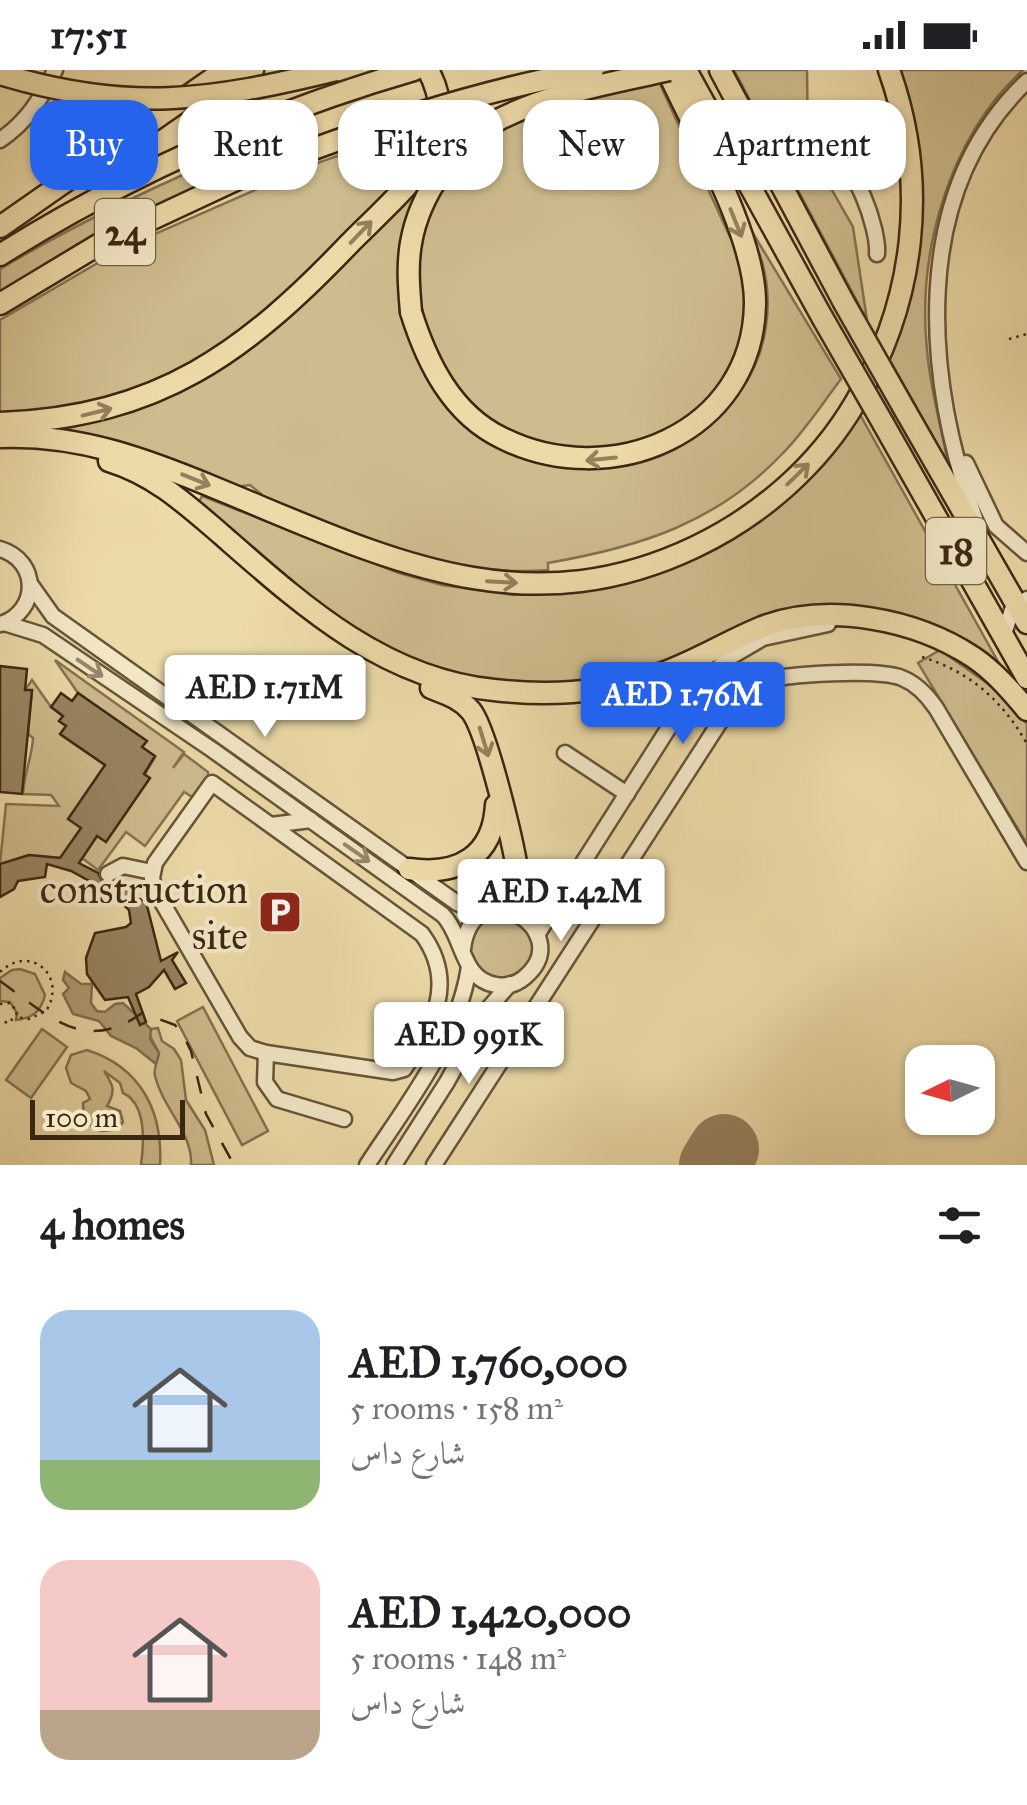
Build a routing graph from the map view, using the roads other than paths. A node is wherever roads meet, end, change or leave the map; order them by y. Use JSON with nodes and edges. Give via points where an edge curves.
{"nodes":[{"id":1,"x":55,"y":70,"type":"edge"},
{"id":2,"x":225,"y":70,"type":"edge"},
{"id":3,"x":253,"y":70,"type":"edge"},
{"id":4,"x":336,"y":70,"type":"edge"},
{"id":5,"x":414,"y":70,"type":"edge"},
{"id":6,"x":428,"y":70,"type":"edge"},
{"id":7,"x":594,"y":70,"type":"edge"},
{"id":8,"x":668,"y":70,"type":"edge"},
{"id":9,"x":686,"y":70,"type":"edge"},
{"id":10,"x":720,"y":70,"type":"edge"},
{"id":11,"x":890,"y":70,"type":"edge"},
{"id":12,"x":0,"y":74,"type":"edge"},
{"id":13,"x":1027,"y":80,"type":"edge"},
{"id":14,"x":735,"y":100,"type":"edge"},
{"id":15,"x":158,"y":117,"type":"edge"},
{"id":16,"x":158,"y":131,"type":"edge"},
{"id":17,"x":0,"y":140,"type":"edge"},
{"id":18,"x":55,"y":190,"type":"edge"},
{"id":19,"x":782,"y":190,"type":"edge"},
{"id":20,"x":857,"y":190,"type":"edge"},
{"id":21,"x":0,"y":228,"type":"edge"},
{"id":22,"x":877,"y":254,"type":"dead end"},
{"id":23,"x":0,"y":255,"type":"edge"},
{"id":24,"x":0,"y":304,"type":"edge"},
{"id":25,"x":944,"y":396,"type":"junction"},
{"id":26,"x":0,"y":423,"type":"edge"},
{"id":27,"x":0,"y":438,"type":"edge"},
{"id":28,"x":921,"y":487,"type":"junction"},
{"id":29,"x":0,"y":549,"type":"edge"},
{"id":30,"x":1027,"y":553,"type":"edge"},
{"id":31,"x":992,"y":562,"type":"junction"},
{"id":32,"x":275,"y":581,"type":"junction"},
{"id":33,"x":31,"y":585,"type":"junction"},
{"id":34,"x":1022,"y":613,"type":"edge"},
{"id":35,"x":878,"y":620,"type":"junction"},
{"id":36,"x":2,"y":624,"type":"edge"},
{"id":37,"x":1003,"y":637,"type":"junction"},
{"id":38,"x":1027,"y":678,"type":"edge"},
{"id":39,"x":1027,"y":710,"type":"edge"},
{"id":40,"x":214,"y":751,"type":"junction"},
{"id":41,"x":566,"y":754,"type":"dead end"},
{"id":42,"x":212,"y":783,"type":"junction"},
{"id":43,"x":497,"y":788,"type":"junction"},
{"id":44,"x":627,"y":794,"type":"junction"},
{"id":45,"x":311,"y":820,"type":"junction"},
{"id":46,"x":270,"y":825,"type":"junction"},
{"id":47,"x":298,"y":844,"type":"junction"},
{"id":48,"x":1027,"y":862,"type":"edge"},
{"id":49,"x":152,"y":872,"type":"junction"},
{"id":50,"x":108,"y":874,"type":"dead end"},
{"id":51,"x":404,"y":876,"type":"junction"},
{"id":52,"x":355,"y":886,"type":"junction"},
{"id":53,"x":382,"y":905,"type":"junction"},
{"id":54,"x":493,"y":911,"type":"junction"},
{"id":55,"x":537,"y":935,"type":"junction"},
{"id":56,"x":463,"y":949,"type":"junction"},
{"id":57,"x":469,"y":967,"type":"junction"},
{"id":58,"x":510,"y":984,"type":"junction"},
{"id":59,"x":266,"y":1052,"type":"junction"},
{"id":60,"x":413,"y":1054,"type":"junction"},
{"id":61,"x":428,"y":1069,"type":"junction"},
{"id":62,"x":397,"y":1072,"type":"junction"},
{"id":63,"x":344,"y":1119,"type":"dead end"},
{"id":64,"x":367,"y":1165,"type":"edge"},
{"id":65,"x":394,"y":1165,"type":"edge"},
{"id":66,"x":434,"y":1165,"type":"edge"}],
"edges":[{"from":1,"to":17,"type":"street","via":[[34,110]]},
{"from":2,"to":15,"type":"highway"},
{"from":3,"to":16,"type":"highway"},
{"from":4,"to":12,"type":"highway","bridge":true,"via":[[210,97],[156,101],[108,99]]},
{"from":5,"to":23,"type":"highway","number":"24","via":[[230,136],[84,205]]},
{"from":26,"to":6,"type":"highway","one_way":true,"via":[[73,417],[136,400],[204,368],[258,331],[425,164],[440,120]]},
{"from":7,"to":24,"type":"highway","number":"24","bridge":true,"via":[[453,101],[255,171],[103,242]]},
{"from":8,"to":8,"type":"highway","one_way":true,"bridge":true,"via":[[753,269],[752,334],[742,364],[714,406],[661,446],[585,461],[500,438],[462,408],[422,346],[408,270],[425,202],[447,165],[494,122],[526,106]]},
{"from":9,"to":28,"type":"highway","number":"18","bridge":true},
{"from":10,"to":14,"type":"highway","number":"18"},
{"from":27,"to":11,"type":"highway","one_way":true,"via":[[50,437],[119,451],[367,549],[457,577],[563,582],[675,556],[744,519],[797,476],[846,418],[883,353],[907,271],[913,206],[907,136]]},
{"from":13,"to":25,"type":"street","via":[[980,138],[948,215],[937,311]]},
{"from":18,"to":21,"type":"highway"},
{"from":19,"to":31,"type":"highway","number":"18","bridge":true},
{"from":20,"to":22,"type":"street","via":[[874,222]]},
{"from":25,"to":30,"type":"street","via":[[981,499],[1005,536]]},
{"from":25,"to":31,"type":"street","via":[[962,479]]},
{"from":27,"to":32,"type":"highway","via":[[68,448],[164,485]]},
{"from":28,"to":34,"type":"highway","via":[[952,521],[1000,606]]},
{"from":28,"to":37,"type":"highway","number":"18"},
{"from":29,"to":33,"type":"street","via":[[24,564]]},
{"from":31,"to":34,"type":"highway","number":"18"},
{"from":32,"to":35,"type":"highway","via":[[320,618],[393,662],[452,684],[522,692],[592,690],[652,677],[791,619]]},
{"from":32,"to":43,"type":"highway","one_way":true,"via":[[302,614],[348,647],[466,706],[482,732]]},
{"from":33,"to":36,"type":"street","via":[[27,605]]},
{"from":33,"to":51,"type":"street","via":[[53,616]]},
{"from":34,"to":37,"type":"street"},
{"from":35,"to":39,"type":"highway","via":[[923,632],[973,657]]},
{"from":35,"to":44,"type":"street","via":[[762,638],[727,659],[675,718]]},
{"from":36,"to":40,"type":"street","one_way":true,"via":[[42,635]]},
{"from":37,"to":38,"type":"highway","number":"18"},
{"from":40,"to":42,"type":"street"},
{"from":40,"to":45,"type":"street"},
{"from":41,"to":44,"type":"street"},
{"from":42,"to":46,"type":"street"},
{"from":42,"to":49,"type":"street"},
{"from":43,"to":51,"type":"highway","via":[[494,826],[478,854]]},
{"from":43,"to":54,"type":"highway","via":[[518,875],[513,896]]},
{"from":44,"to":55,"type":"street"},
{"from":45,"to":46,"type":"street"},
{"from":45,"to":47,"type":"street"},
{"from":45,"to":51,"type":"street","one_way":true},
{"from":46,"to":47,"type":"street"},
{"from":47,"to":52,"type":"street"},
{"from":48,"to":66,"type":"street","via":[[917,686],[881,672],[777,678],[753,686],[727,711]]},
{"from":49,"to":50,"type":"street","via":[[123,866]]},
{"from":49,"to":59,"type":"street","via":[[155,890],[240,1037]]},
{"from":51,"to":52,"type":"street"},
{"from":51,"to":53,"type":"street","via":[[386,891]]},
{"from":51,"to":54,"type":"street","via":[[457,903]]},
{"from":51,"to":56,"type":"street","via":[[448,920]]},
{"from":52,"to":53,"type":"street"},
{"from":53,"to":60,"type":"street","via":[[422,934],[442,978],[438,1005]]},
{"from":54,"to":55,"type":"street","via":[[526,918]]},
{"from":54,"to":56,"type":"street","via":[[470,925]]},
{"from":55,"to":58,"type":"street","via":[[536,964]]},
{"from":56,"to":57,"type":"street"},
{"from":57,"to":58,"type":"street","via":[[494,985]]},
{"from":57,"to":61,"type":"street","via":[[464,1002]]},
{"from":58,"to":65,"type":"street","via":[[486,1011]]},
{"from":59,"to":62,"type":"street"},
{"from":59,"to":63,"type":"street","via":[[264,1082],[277,1099]]},
{"from":60,"to":61,"type":"street"},
{"from":60,"to":62,"type":"street"},
{"from":61,"to":62,"type":"street"},
{"from":61,"to":64,"type":"street"}]}
